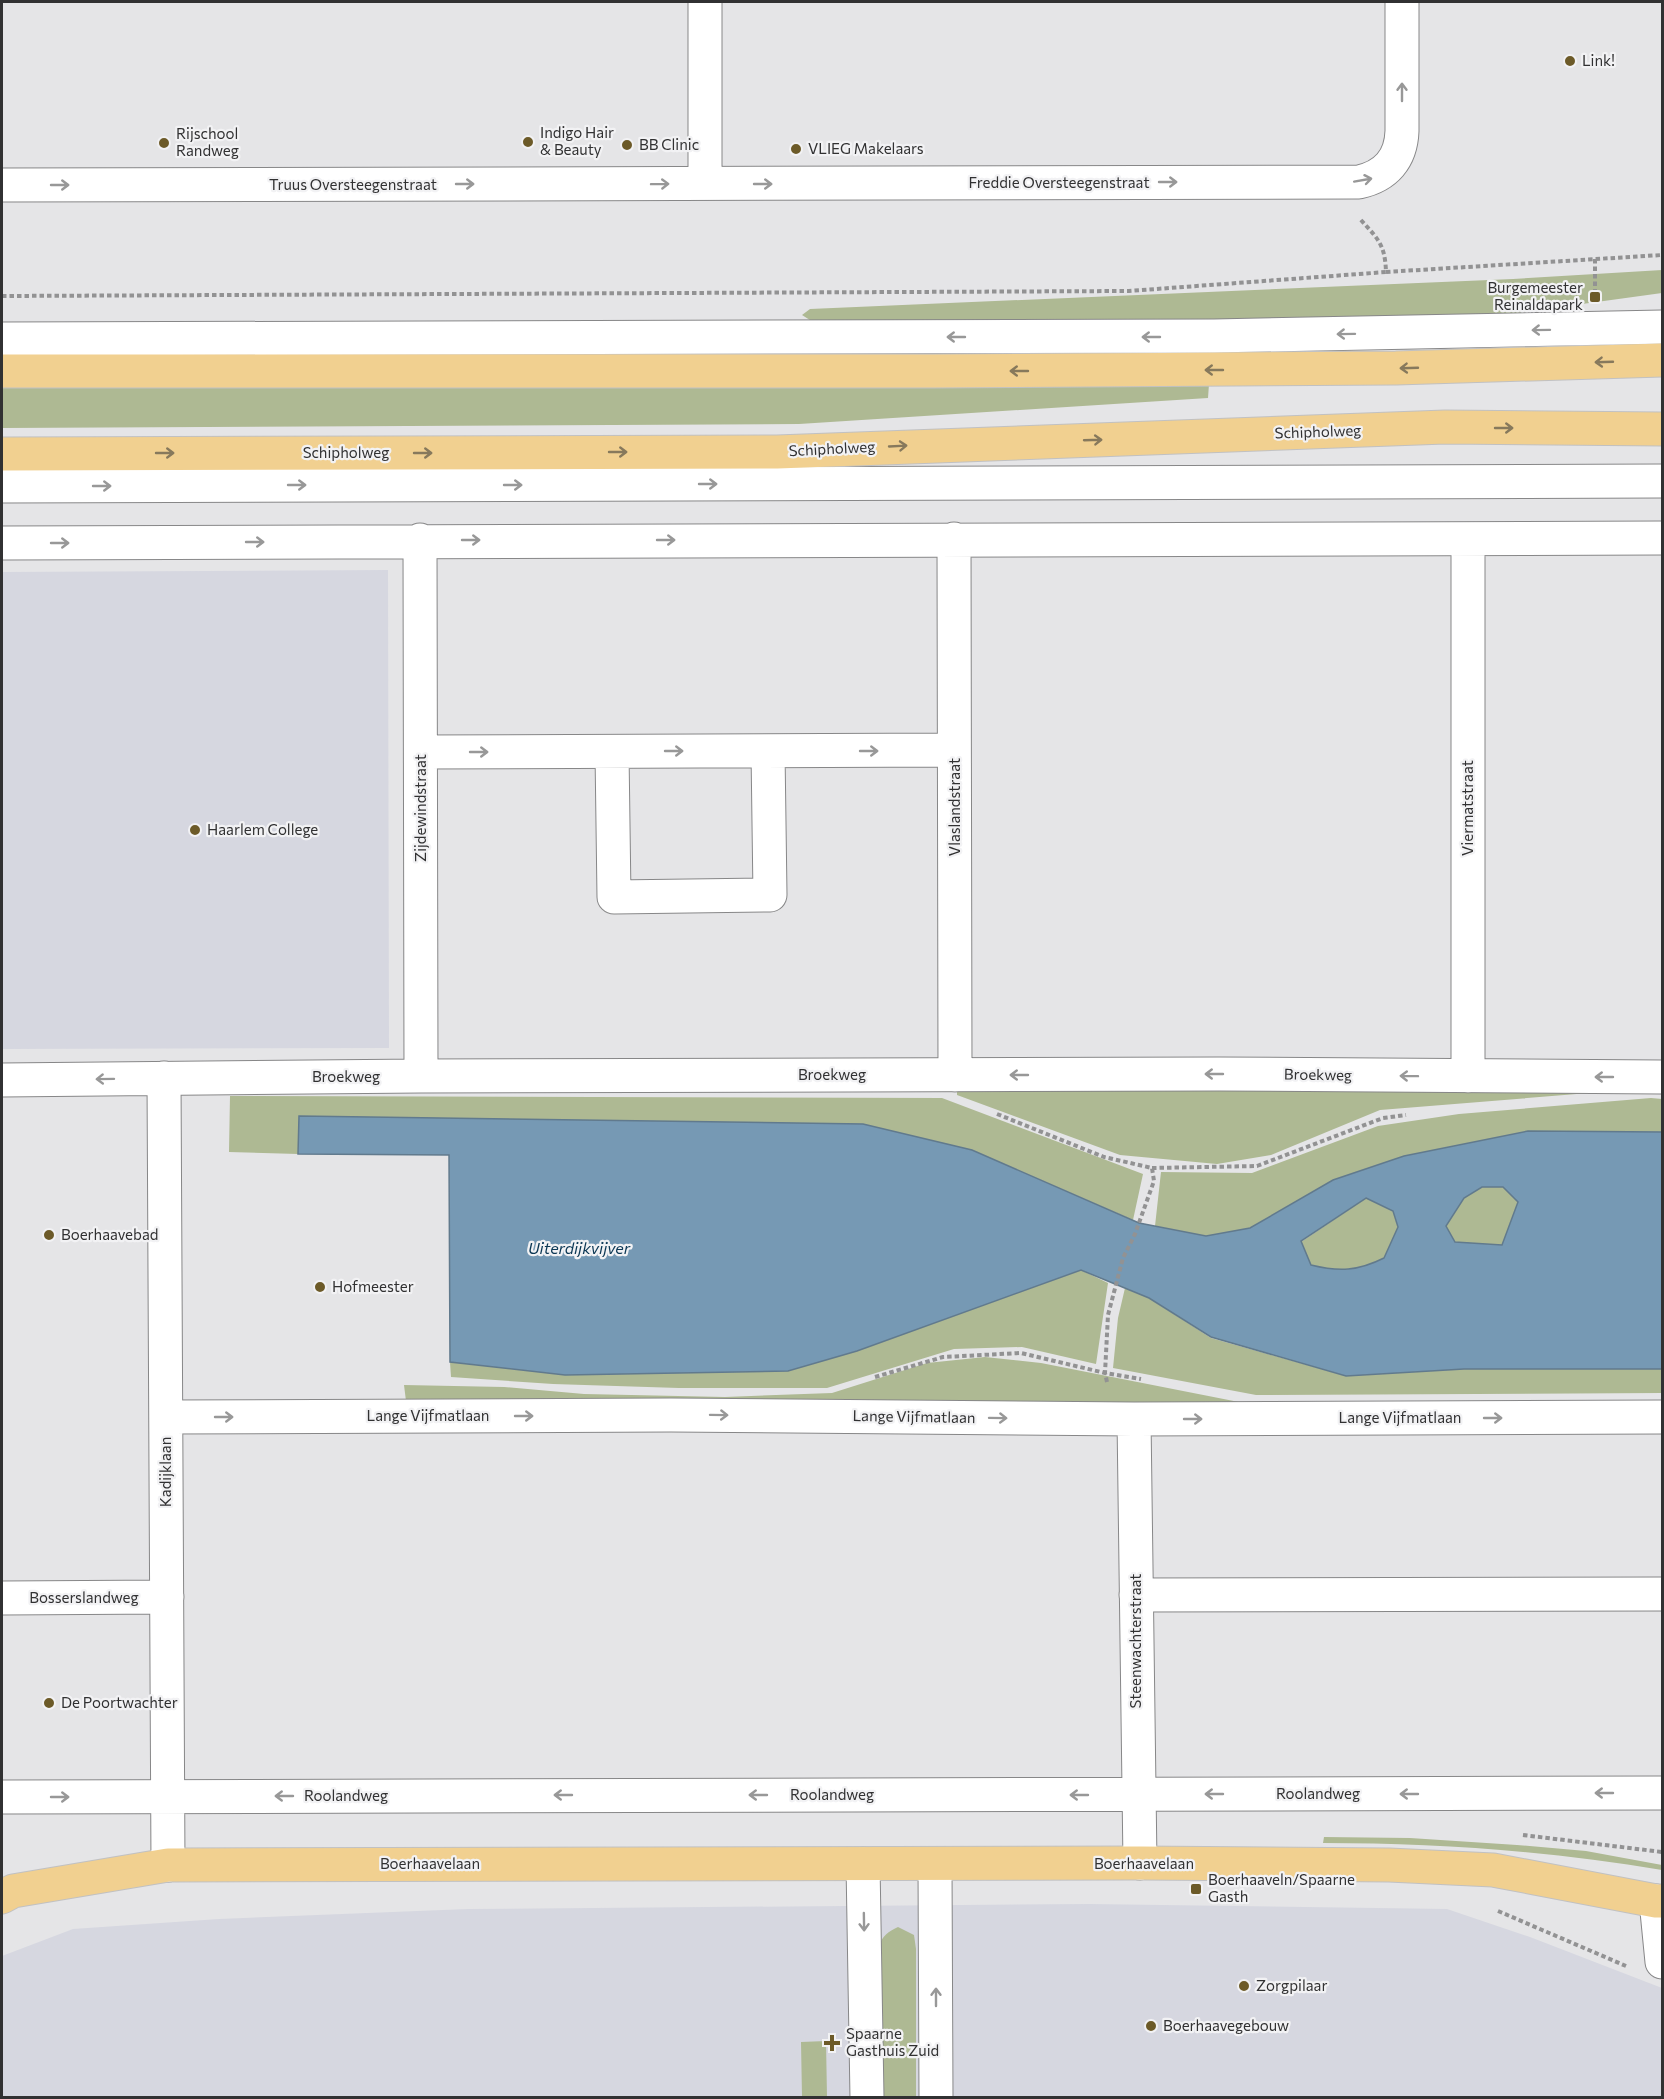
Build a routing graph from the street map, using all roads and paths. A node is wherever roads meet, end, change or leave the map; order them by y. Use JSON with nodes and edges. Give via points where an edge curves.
{"nodes":[{"id":1,"x":705,"y":2,"type":"edge"},
{"id":2,"x":1402,"y":2,"type":"edge"},
{"id":3,"x":1339,"y":182,"type":"junction"},
{"id":4,"x":705,"y":183,"type":"junction"},
{"id":5,"x":2,"y":185,"type":"edge"},
{"id":6,"x":1662,"y":255,"type":"edge"},
{"id":7,"x":1595,"y":258,"type":"junction"},
{"id":8,"x":1386,"y":272,"type":"junction"},
{"id":9,"x":2,"y":296,"type":"edge"},
{"id":10,"x":1595,"y":297,"type":"dead end"},
{"id":11,"x":1662,"y":327,"type":"edge"},
{"id":12,"x":2,"y":339,"type":"edge"},
{"id":13,"x":1662,"y":360,"type":"edge"},
{"id":14,"x":2,"y":371,"type":"edge"},
{"id":15,"x":1662,"y":429,"type":"edge"},
{"id":16,"x":2,"y":454,"type":"edge"},
{"id":17,"x":1662,"y":481,"type":"edge"},
{"id":18,"x":2,"y":486,"type":"edge"},
{"id":19,"x":1662,"y":538,"type":"edge"},
{"id":20,"x":954,"y":539,"type":"junction"},
{"id":21,"x":1468,"y":539,"type":"junction"},
{"id":22,"x":420,"y":540,"type":"junction"},
{"id":23,"x":2,"y":543,"type":"edge"},
{"id":24,"x":954,"y":750,"type":"junction"},
{"id":25,"x":768,"y":751,"type":"junction"},
{"id":26,"x":421,"y":752,"type":"junction"},
{"id":27,"x":612,"y":752,"type":"junction"},
{"id":28,"x":955,"y":1075,"type":"junction"},
{"id":29,"x":421,"y":1076,"type":"junction"},
{"id":30,"x":1468,"y":1076,"type":"junction"},
{"id":31,"x":1662,"y":1077,"type":"edge"},
{"id":32,"x":164,"y":1078,"type":"junction"},
{"id":33,"x":2,"y":1080,"type":"edge"},
{"id":34,"x":994,"y":1113,"type":"dead end"},
{"id":35,"x":1417,"y":1114,"type":"dead end"},
{"id":36,"x":1152,"y":1168,"type":"junction"},
{"id":37,"x":1150,"y":1380,"type":"dead end"},
{"id":38,"x":1662,"y":1417,"type":"edge"},
{"id":39,"x":165,"y":1418,"type":"junction"},
{"id":40,"x":1134,"y":1419,"type":"junction"},
{"id":41,"x":1662,"y":1594,"type":"edge"},
{"id":42,"x":1136,"y":1595,"type":"junction"},
{"id":43,"x":167,"y":1597,"type":"junction"},
{"id":44,"x":2,"y":1598,"type":"edge"},
{"id":45,"x":1662,"y":1793,"type":"edge"},
{"id":46,"x":1138,"y":1795,"type":"junction"},
{"id":47,"x":168,"y":1796,"type":"junction"},
{"id":48,"x":2,"y":1797,"type":"edge"},
{"id":49,"x":1140,"y":1863,"type":"junction"},
{"id":50,"x":863,"y":1864,"type":"junction"},
{"id":51,"x":168,"y":1865,"type":"junction"},
{"id":52,"x":935,"y":1865,"type":"junction"},
{"id":53,"x":2,"y":1897,"type":"edge"},
{"id":54,"x":1660,"y":1903,"type":"edge"},
{"id":55,"x":1488,"y":1907,"type":"dead end"},
{"id":56,"x":1662,"y":1962,"type":"edge"},
{"id":57,"x":1630,"y":1967,"type":"dead end"},
{"id":58,"x":867,"y":2097,"type":"edge"},
{"id":59,"x":936,"y":2097,"type":"edge"}],
"edges":[{"from":1,"to":4,"type":"street"},
{"from":3,"to":2,"type":"street","name":"Freddie Oversteegenstraat","one_way":true,"via":[[1359,182],[1378,176],[1400,151]]},
{"from":4,"to":3,"type":"street","name":"Freddie Oversteegenstraat","one_way":true},
{"from":3,"to":8,"type":"path","via":[[1358,217],[1380,241]]},
{"from":5,"to":4,"type":"street","name":"Truus Oversteegenstraat","one_way":true},
{"from":6,"to":7,"type":"path"},
{"from":7,"to":8,"type":"path"},
{"from":7,"to":10,"type":"path"},
{"from":8,"to":9,"type":"path","via":[[1129,291]]},
{"from":11,"to":12,"type":"street","one_way":true,"via":[[1214,336]]},
{"from":13,"to":14,"type":"main road","one_way":true,"via":[[1396,369]]},
{"from":16,"to":15,"type":"main road","name":"Schipholweg","one_way":true,"via":[[777,452],[1433,428]]},
{"from":18,"to":17,"type":"street","one_way":true},
{"from":19,"to":21,"type":"street"},
{"from":20,"to":21,"type":"street"},
{"from":22,"to":20,"type":"street","one_way":true},
{"from":20,"to":24,"type":"street","name":"Vlaslandstraat"},
{"from":21,"to":30,"type":"street","name":"Viermatstraat"},
{"from":23,"to":22,"type":"street","one_way":true},
{"from":22,"to":26,"type":"street","name":"Zijdewindstraat"},
{"from":25,"to":24,"type":"street","one_way":true},
{"from":24,"to":28,"type":"street","name":"Vlaslandstraat"},
{"from":27,"to":25,"type":"street","one_way":true},
{"from":25,"to":27,"type":"street","via":[[770,895],[614,897]]},
{"from":26,"to":27,"type":"street","one_way":true},
{"from":26,"to":29,"type":"street","name":"Zijdewindstraat"},
{"from":28,"to":29,"type":"street","name":"Broekweg"},
{"from":30,"to":28,"type":"street","name":"Broekweg","one_way":true},
{"from":29,"to":32,"type":"street","name":"Broekweg"},
{"from":31,"to":30,"type":"street","name":"Broekweg","one_way":true},
{"from":32,"to":33,"type":"street","name":"Broekweg","one_way":true},
{"from":32,"to":39,"type":"street","name":"Kadijklaan"},
{"from":34,"to":36,"type":"path","via":[[1104,1157]]},
{"from":35,"to":36,"type":"path","via":[[1383,1118],[1257,1166]]},
{"from":36,"to":37,"type":"path","via":[[1154,1181],[1123,1258],[1108,1315],[1105,1374]]},
{"from":40,"to":38,"type":"street","name":"Lange Vijfmatlaan","one_way":true},
{"from":39,"to":40,"type":"street","name":"Lange Vijfmatlaan","one_way":true,"via":[[671,1415]]},
{"from":39,"to":43,"type":"street","name":"Kadijklaan"},
{"from":40,"to":42,"type":"street","name":"Steenwachterstraat"},
{"from":41,"to":42,"type":"street"},
{"from":42,"to":46,"type":"street","name":"Steenwachterstraat"},
{"from":43,"to":44,"type":"street","name":"Bosserslandweg"},
{"from":43,"to":47,"type":"street","name":"Kadijklaan"},
{"from":45,"to":46,"type":"street","name":"Roolandweg","one_way":true},
{"from":46,"to":47,"type":"street","name":"Roolandweg","one_way":true},
{"from":46,"to":49,"type":"street","name":"Steenwachterstraat"},
{"from":48,"to":47,"type":"street","name":"Roolandweg","one_way":true},
{"from":47,"to":51,"type":"street","name":"Kadijklaan"},
{"from":49,"to":52,"type":"main road","name":"Boerhaavelaan"},
{"from":49,"to":54,"type":"main road","name":"Boerhaavelaan","via":[[1492,1870]]},
{"from":50,"to":51,"type":"main road","name":"Boerhaavelaan"},
{"from":50,"to":52,"type":"main road","name":"Boerhaavelaan"},
{"from":50,"to":58,"type":"street","one_way":true},
{"from":51,"to":53,"type":"main road","name":"Boerhaavelaan","via":[[13,1891]]},
{"from":59,"to":52,"type":"street","one_way":true},
{"from":54,"to":56,"type":"street","name":"Boerhaavelaan"},
{"from":55,"to":57,"type":"path"}]}
